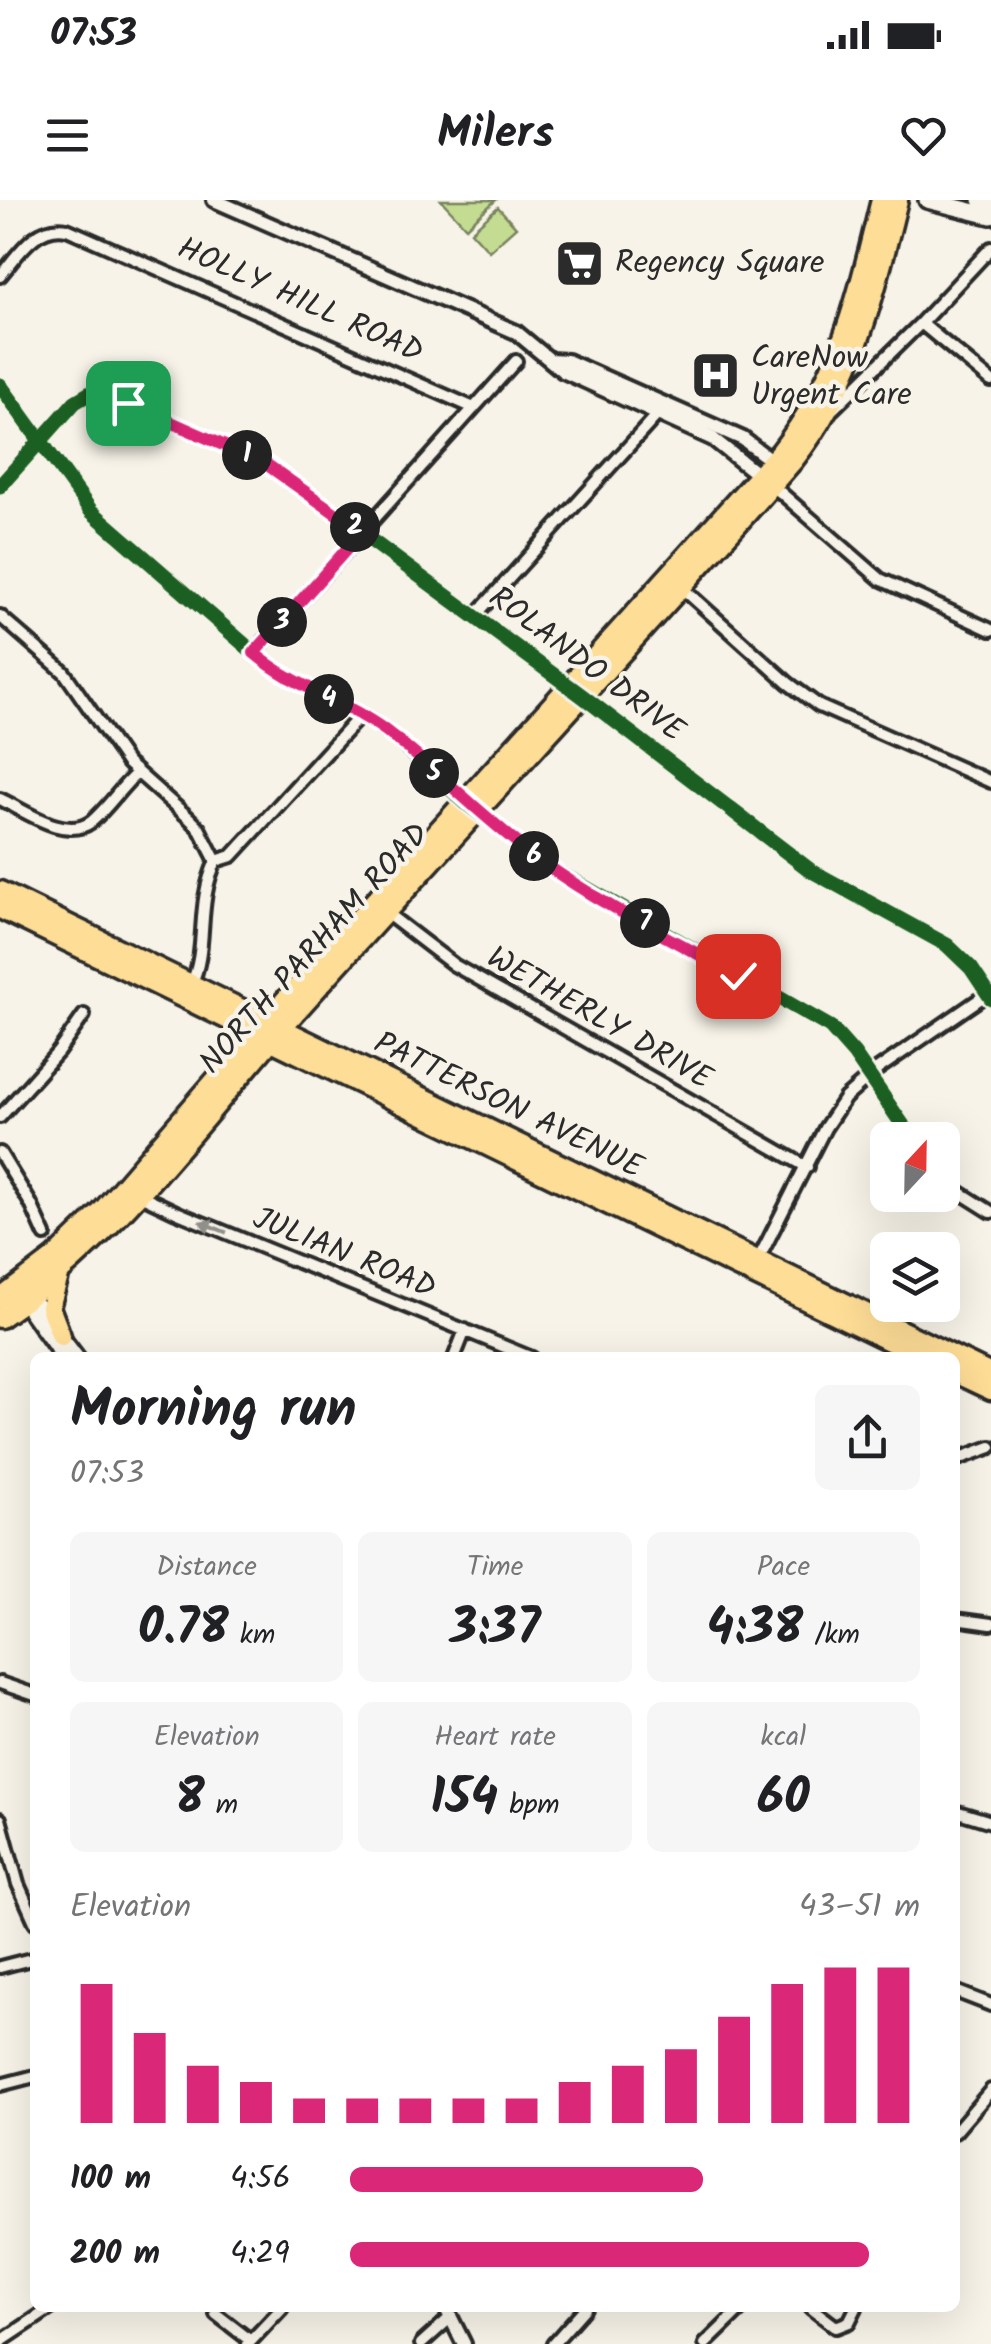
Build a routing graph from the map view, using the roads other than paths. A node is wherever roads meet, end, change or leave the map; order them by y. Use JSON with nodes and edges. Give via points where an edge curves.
{"nodes":[{"id":1,"x":214,"y":200,"type":"edge"},
{"id":2,"x":881,"y":200,"type":"edge"},
{"id":3,"x":898,"y":200,"type":"edge"},
{"id":4,"x":927,"y":200,"type":"edge"},
{"id":5,"x":981,"y":200,"type":"edge"},
{"id":6,"x":991,"y":206,"type":"edge"},
{"id":7,"x":991,"y":216,"type":"edge"},
{"id":8,"x":877,"y":248,"type":"junction"},
{"id":9,"x":991,"y":248,"type":"edge"},
{"id":10,"x":0,"y":276,"type":"edge"},
{"id":11,"x":921,"y":323,"type":"junction"},
{"id":12,"x":551,"y":360,"type":"junction"},
{"id":13,"x":516,"y":361,"type":"dead end"},
{"id":14,"x":991,"y":381,"type":"edge"},
{"id":15,"x":0,"y":385,"type":"edge"},
{"id":16,"x":474,"y":408,"type":"junction"},
{"id":17,"x":658,"y":414,"type":"junction"},
{"id":18,"x":825,"y":417,"type":"junction"},
{"id":19,"x":39,"y":442,"type":"junction"},
{"id":20,"x":772,"y":461,"type":"junction"},
{"id":21,"x":766,"y":480,"type":"junction"},
{"id":22,"x":0,"y":486,"type":"edge"},
{"id":23,"x":362,"y":532,"type":"junction"},
{"id":24,"x":680,"y":586,"type":"junction"},
{"id":25,"x":0,"y":616,"type":"edge"},
{"id":26,"x":475,"y":616,"type":"junction"},
{"id":27,"x":991,"y":630,"type":"edge"},
{"id":28,"x":254,"y":653,"type":"junction"},
{"id":29,"x":575,"y":690,"type":"junction"},
{"id":30,"x":362,"y":714,"type":"junction"},
{"id":31,"x":136,"y":774,"type":"junction"},
{"id":32,"x":991,"y":782,"type":"edge"},
{"id":33,"x":0,"y":799,"type":"edge"},
{"id":34,"x":472,"y":806,"type":"junction"},
{"id":35,"x":216,"y":861,"type":"junction"},
{"id":36,"x":0,"y":891,"type":"edge"},
{"id":37,"x":380,"y":908,"type":"junction"},
{"id":38,"x":0,"y":909,"type":"edge"},
{"id":39,"x":192,"y":985,"type":"junction"},
{"id":40,"x":990,"y":994,"type":"edge"},
{"id":41,"x":84,"y":1015,"type":"dead end"},
{"id":42,"x":269,"y":1031,"type":"junction"},
{"id":43,"x":870,"y":1076,"type":"junction"},
{"id":44,"x":0,"y":1117,"type":"edge"},
{"id":45,"x":902,"y":1122,"type":"edge"},
{"id":46,"x":0,"y":1152,"type":"edge"},
{"id":47,"x":807,"y":1167,"type":"junction"},
{"id":48,"x":129,"y":1192,"type":"junction"},
{"id":49,"x":960,"y":1192,"type":"edge"},
{"id":50,"x":991,"y":1212,"type":"edge"},
{"id":51,"x":45,"y":1234,"type":"dead end"},
{"id":52,"x":754,"y":1267,"type":"junction"},
{"id":53,"x":60,"y":1274,"type":"junction"},
{"id":54,"x":18,"y":1294,"type":"edge"},
{"id":55,"x":0,"y":1318,"type":"edge"},
{"id":56,"x":466,"y":1330,"type":"junction"},
{"id":57,"x":61,"y":1336,"type":"junction"},
{"id":58,"x":59,"y":1352,"type":"edge"},
{"id":59,"x":73,"y":1352,"type":"edge"},
{"id":60,"x":457,"y":1352,"type":"edge"},
{"id":61,"x":518,"y":1352,"type":"edge"},
{"id":62,"x":913,"y":1352,"type":"edge"},
{"id":63,"x":942,"y":1352,"type":"edge"},
{"id":64,"x":960,"y":1360,"type":"edge"},
{"id":65,"x":960,"y":1374,"type":"edge"},
{"id":66,"x":991,"y":1374,"type":"edge"},
{"id":67,"x":991,"y":1390,"type":"edge"},
{"id":68,"x":991,"y":1448,"type":"edge"},
{"id":69,"x":960,"y":1458,"type":"edge"},
{"id":70,"x":960,"y":1620,"type":"edge"},
{"id":71,"x":991,"y":1624,"type":"edge"},
{"id":72,"x":0,"y":1683,"type":"edge"},
{"id":73,"x":30,"y":1694,"type":"edge"},
{"id":74,"x":960,"y":1813,"type":"edge"},
{"id":75,"x":0,"y":1819,"type":"edge"},
{"id":76,"x":991,"y":1822,"type":"edge"},
{"id":77,"x":30,"y":1911,"type":"edge"},
{"id":78,"x":30,"y":1959,"type":"edge"},
{"id":79,"x":0,"y":1967,"type":"edge"},
{"id":80,"x":960,"y":1993,"type":"edge"},
{"id":81,"x":991,"y":2006,"type":"edge"},
{"id":82,"x":30,"y":2077,"type":"edge"},
{"id":83,"x":0,"y":2085,"type":"edge"},
{"id":84,"x":991,"y":2090,"type":"edge"},
{"id":85,"x":960,"y":2126,"type":"edge"},
{"id":86,"x":45,"y":2312,"type":"edge"},
{"id":87,"x":278,"y":2312,"type":"edge"},
{"id":88,"x":448,"y":2312,"type":"edge"},
{"id":89,"x":581,"y":2312,"type":"edge"},
{"id":90,"x":738,"y":2312,"type":"edge"},
{"id":91,"x":816,"y":2312,"type":"edge"},
{"id":92,"x":854,"y":2312,"type":"edge"},
{"id":93,"x":216,"y":2314,"type":"dead end"},
{"id":94,"x":0,"y":2342,"type":"edge"},
{"id":95,"x":249,"y":2343,"type":"edge"},
{"id":96,"x":421,"y":2344,"type":"edge"},
{"id":97,"x":464,"y":2344,"type":"edge"},
{"id":98,"x":553,"y":2344,"type":"edge"},
{"id":99,"x":705,"y":2344,"type":"edge"}],
"edges":[{"from":1,"to":12,"type":"street","via":[[516,332]]},
{"from":2,"to":8,"type":"main road","name":"NORTH PARHAM ROAD"},
{"from":3,"to":8,"type":"main road","name":"NORTH PARHAM ROAD"},
{"from":4,"to":7,"type":"main road"},
{"from":5,"to":6,"type":"main road"},
{"from":8,"to":18,"type":"main road","name":"NORTH PARHAM ROAD","via":[[855,354]]},
{"from":8,"to":20,"type":"main road","name":"NORTH PARHAM ROAD","via":[[836,363]]},
{"from":9,"to":11,"type":"street"},
{"from":10,"to":16,"type":"street","name":"HOLLY HILL ROAD","via":[[33,239],[59,228]]},
{"from":11,"to":14,"type":"street"},
{"from":11,"to":18,"type":"street"},
{"from":12,"to":17,"type":"street","via":[[563,372]]},
{"from":12,"to":20,"type":"street","via":[[567,361],[743,439]]},
{"from":13,"to":16,"type":"street"},
{"from":15,"to":19,"type":"street"},
{"from":16,"to":23,"type":"street"},
{"from":17,"to":21,"type":"street","via":[[724,445]]},
{"from":17,"to":26,"type":"street"},
{"from":18,"to":21,"type":"main road","name":"NORTH PARHAM ROAD"},
{"from":19,"to":22,"type":"street"},
{"from":19,"to":23,"type":"street","name":"ROLANDO DRIVE","via":[[75,402],[101,393],[266,464]]},
{"from":19,"to":28,"type":"street","via":[[101,521]]},
{"from":20,"to":21,"type":"main road","name":"NORTH PARHAM ROAD"},
{"from":21,"to":24,"type":"main road","name":"NORTH PARHAM ROAD"},
{"from":21,"to":27,"type":"street","via":[[880,579]]},
{"from":21,"to":29,"type":"main road","name":"NORTH PARHAM ROAD"},
{"from":23,"to":26,"type":"street","name":"ROLANDO DRIVE"},
{"from":23,"to":28,"type":"street"},
{"from":24,"to":29,"type":"main road","name":"NORTH PARHAM ROAD"},
{"from":24,"to":32,"type":"street","via":[[819,706]]},
{"from":25,"to":31,"type":"street","via":[[64,672]]},
{"from":26,"to":29,"type":"street","name":"ROLANDO DRIVE"},
{"from":28,"to":30,"type":"street"},
{"from":29,"to":34,"type":"main road","name":"NORTH PARHAM ROAD"},
{"from":29,"to":40,"type":"street","name":"ROLANDO DRIVE","via":[[810,870],[947,946]]},
{"from":30,"to":34,"type":"street"},
{"from":30,"to":35,"type":"street","via":[[239,849]]},
{"from":31,"to":33,"type":"street","via":[[77,828]]},
{"from":31,"to":35,"type":"street","via":[[199,828]]},
{"from":34,"to":37,"type":"main road","name":"NORTH PARHAM ROAD"},
{"from":34,"to":43,"type":"street","via":[[548,866],[830,1026]]},
{"from":35,"to":39,"type":"street","via":[[204,891]]},
{"from":36,"to":39,"type":"main road","name":"PATTERSON AVENUE"},
{"from":37,"to":42,"type":"main road","name":"NORTH PARHAM ROAD"},
{"from":37,"to":47,"type":"street","name":"WETHERLY DRIVE","via":[[454,966]]},
{"from":38,"to":42,"type":"main road","name":"PATTERSON AVENUE"},
{"from":39,"to":42,"type":"main road","name":"PATTERSON AVENUE"},
{"from":40,"to":43,"type":"street"},
{"from":41,"to":44,"type":"street"},
{"from":42,"to":48,"type":"main road","name":"NORTH PARHAM ROAD"},
{"from":42,"to":52,"type":"main road","name":"PATTERSON AVENUE"},
{"from":43,"to":45,"type":"street"},
{"from":43,"to":47,"type":"street","via":[[838,1108]]},
{"from":46,"to":51,"type":"street"},
{"from":47,"to":52,"type":"street"},
{"from":48,"to":53,"type":"main road","name":"NORTH PARHAM ROAD","via":[[106,1230]]},
{"from":48,"to":54,"type":"main road","name":"NORTH PARHAM ROAD"},
{"from":56,"to":48,"type":"street","name":"JULIAN ROAD","one_way":true},
{"from":49,"to":50,"type":"street"},
{"from":52,"to":62,"type":"main road","name":"PATTERSON AVENUE"},
{"from":52,"to":63,"type":"main road","name":"PATTERSON AVENUE"},
{"from":53,"to":54,"type":"main road","name":"NORTH PARHAM ROAD"},
{"from":53,"to":57,"type":"main road","via":[[50,1307]]},
{"from":54,"to":55,"type":"main road","name":"NORTH PARHAM ROAD"},
{"from":54,"to":57,"type":"street"},
{"from":54,"to":58,"type":"street"},
{"from":56,"to":60,"type":"street"},
{"from":56,"to":61,"type":"street","name":"JULIAN ROAD"},
{"from":57,"to":59,"type":"street"},
{"from":64,"to":66,"type":"main road","name":"PATTERSON AVENUE"},
{"from":65,"to":67,"type":"main road"},
{"from":68,"to":69,"type":"street"},
{"from":70,"to":71,"type":"street"},
{"from":72,"to":73,"type":"street"},
{"from":74,"to":76,"type":"street"},
{"from":75,"to":77,"type":"street"},
{"from":78,"to":79,"type":"street"},
{"from":80,"to":81,"type":"street"},
{"from":82,"to":83,"type":"street"},
{"from":84,"to":85,"type":"street"},
{"from":86,"to":94,"type":"street"},
{"from":87,"to":95,"type":"street"},
{"from":88,"to":96,"type":"street"},
{"from":88,"to":97,"type":"street"},
{"from":89,"to":98,"type":"street"},
{"from":90,"to":99,"type":"street"},
{"from":91,"to":92,"type":"street","via":[[836,2327]]},
{"from":93,"to":95,"type":"street"}]}
